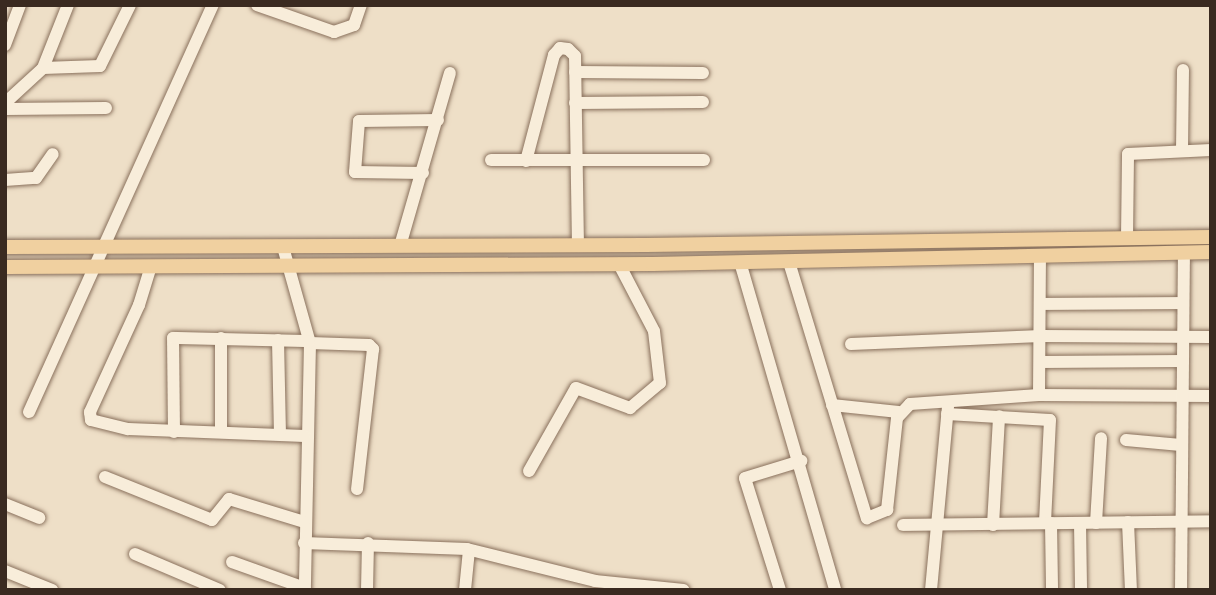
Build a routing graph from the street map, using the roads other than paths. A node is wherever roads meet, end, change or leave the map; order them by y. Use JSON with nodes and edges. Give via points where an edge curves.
{"nodes":[{"id":1,"x":20,"y":5,"type":"edge"},
{"id":2,"x":68,"y":5,"type":"edge"},
{"id":3,"x":130,"y":5,"type":"edge"},
{"id":4,"x":214,"y":5,"type":"edge"},
{"id":5,"x":257,"y":5,"type":"edge"},
{"id":6,"x":361,"y":5,"type":"edge"},
{"id":7,"x":5,"y":45,"type":"edge"},
{"id":8,"x":43,"y":68,"type":"junction"},
{"id":9,"x":1183,"y":71,"type":"dead end"},
{"id":10,"x":575,"y":72,"type":"junction"},
{"id":11,"x":450,"y":73,"type":"dead end"},
{"id":12,"x":703,"y":73,"type":"dead end"},
{"id":13,"x":703,"y":102,"type":"dead end"},
{"id":14,"x":575,"y":103,"type":"junction"},
{"id":15,"x":5,"y":106,"type":"edge"},
{"id":16,"x":106,"y":108,"type":"dead end"},
{"id":17,"x":438,"y":120,"type":"junction"},
{"id":18,"x":1211,"y":150,"type":"edge"},
{"id":19,"x":1182,"y":151,"type":"junction"},
{"id":20,"x":53,"y":154,"type":"dead end"},
{"id":21,"x":491,"y":160,"type":"dead end"},
{"id":22,"x":704,"y":160,"type":"dead end"},
{"id":23,"x":526,"y":161,"type":"junction"},
{"id":24,"x":576,"y":161,"type":"junction"},
{"id":25,"x":423,"y":173,"type":"junction"},
{"id":26,"x":5,"y":180,"type":"edge"},
{"id":27,"x":1211,"y":237,"type":"edge"},
{"id":28,"x":1127,"y":238,"type":"junction"},
{"id":29,"x":578,"y":245,"type":"junction"},
{"id":30,"x":400,"y":246,"type":"junction"},
{"id":31,"x":5,"y":247,"type":"edge"},
{"id":32,"x":101,"y":247,"type":"junction"},
{"id":33,"x":283,"y":247,"type":"junction"},
{"id":34,"x":1211,"y":252,"type":"edge"},
{"id":35,"x":1184,"y":253,"type":"junction"},
{"id":36,"x":1040,"y":256,"type":"junction"},
{"id":37,"x":789,"y":261,"type":"junction"},
{"id":38,"x":740,"y":262,"type":"junction"},
{"id":39,"x":619,"y":264,"type":"junction"},
{"id":40,"x":151,"y":266,"type":"junction"},
{"id":41,"x":285,"y":266,"type":"junction"},
{"id":42,"x":5,"y":267,"type":"edge"},
{"id":43,"x":92,"y":267,"type":"junction"},
{"id":44,"x":1183,"y":303,"type":"junction"},
{"id":45,"x":1041,"y":304,"type":"junction"},
{"id":46,"x":1183,"y":335,"type":"junction"},
{"id":47,"x":1041,"y":336,"type":"junction"},
{"id":48,"x":1211,"y":337,"type":"edge"},
{"id":49,"x":221,"y":338,"type":"junction"},
{"id":50,"x":278,"y":340,"type":"junction"},
{"id":51,"x":310,"y":342,"type":"junction"},
{"id":52,"x":851,"y":344,"type":"dead end"},
{"id":53,"x":1182,"y":361,"type":"junction"},
{"id":54,"x":1040,"y":362,"type":"junction"},
{"id":55,"x":1039,"y":395,"type":"junction"},
{"id":56,"x":1182,"y":395,"type":"junction"},
{"id":57,"x":1211,"y":396,"type":"edge"},
{"id":58,"x":948,"y":399,"type":"junction"},
{"id":59,"x":832,"y":405,"type":"junction"},
{"id":60,"x":29,"y":412,"type":"dead end"},
{"id":61,"x":899,"y":412,"type":"junction"},
{"id":62,"x":947,"y":414,"type":"junction"},
{"id":63,"x":999,"y":416,"type":"junction"},
{"id":64,"x":174,"y":432,"type":"junction"},
{"id":65,"x":221,"y":432,"type":"junction"},
{"id":66,"x":280,"y":434,"type":"junction"},
{"id":67,"x":305,"y":436,"type":"junction"},
{"id":68,"x":1101,"y":438,"type":"dead end"},
{"id":69,"x":1126,"y":440,"type":"dead end"},
{"id":70,"x":1181,"y":445,"type":"junction"},
{"id":71,"x":801,"y":461,"type":"junction"},
{"id":72,"x":529,"y":471,"type":"dead end"},
{"id":73,"x":105,"y":477,"type":"dead end"},
{"id":74,"x":356,"y":489,"type":"dead end"},
{"id":75,"x":5,"y":504,"type":"edge"},
{"id":76,"x":39,"y":518,"type":"dead end"},
{"id":77,"x":304,"y":522,"type":"junction"},
{"id":78,"x":1129,"y":522,"type":"junction"},
{"id":79,"x":1180,"y":522,"type":"junction"},
{"id":80,"x":1211,"y":522,"type":"edge"},
{"id":81,"x":1048,"y":523,"type":"junction"},
{"id":82,"x":1080,"y":523,"type":"junction"},
{"id":83,"x":1096,"y":523,"type":"junction"},
{"id":84,"x":993,"y":525,"type":"junction"},
{"id":85,"x":902,"y":526,"type":"dead end"},
{"id":86,"x":938,"y":527,"type":"junction"},
{"id":87,"x":304,"y":543,"type":"junction"},
{"id":88,"x":368,"y":544,"type":"junction"},
{"id":89,"x":470,"y":550,"type":"junction"},
{"id":90,"x":135,"y":554,"type":"dead end"},
{"id":91,"x":232,"y":562,"type":"dead end"},
{"id":92,"x":5,"y":571,"type":"edge"},
{"id":93,"x":305,"y":589,"type":"edge"},
{"id":94,"x":52,"y":590,"type":"edge"},
{"id":95,"x":220,"y":590,"type":"edge"},
{"id":96,"x":367,"y":590,"type":"edge"},
{"id":97,"x":465,"y":590,"type":"edge"},
{"id":98,"x":684,"y":590,"type":"edge"},
{"id":99,"x":780,"y":590,"type":"edge"},
{"id":100,"x":835,"y":590,"type":"edge"},
{"id":101,"x":931,"y":590,"type":"edge"},
{"id":102,"x":1052,"y":590,"type":"edge"},
{"id":103,"x":1081,"y":590,"type":"edge"},
{"id":104,"x":1131,"y":590,"type":"edge"},
{"id":105,"x":1181,"y":590,"type":"edge"}],
"edges":[{"from":1,"to":7,"type":"street"},
{"from":2,"to":8,"type":"street"},
{"from":3,"to":8,"type":"street","via":[[100,66]]},
{"from":4,"to":32,"type":"street"},
{"from":5,"to":6,"type":"street","via":[[334,32],[354,25]]},
{"from":8,"to":15,"type":"street"},
{"from":9,"to":19,"type":"street"},
{"from":10,"to":12,"type":"street"},
{"from":10,"to":14,"type":"street"},
{"from":10,"to":23,"type":"street","via":[[572,52],[556,51]]},
{"from":11,"to":17,"type":"street"},
{"from":13,"to":14,"type":"street"},
{"from":14,"to":24,"type":"street"},
{"from":15,"to":16,"type":"street"},
{"from":17,"to":25,"type":"street"},
{"from":17,"to":25,"type":"street","via":[[359,121],[355,172]]},
{"from":18,"to":19,"type":"street"},
{"from":19,"to":28,"type":"street","via":[[1128,154]]},
{"from":20,"to":26,"type":"street","via":[[36,178]]},
{"from":21,"to":23,"type":"street"},
{"from":22,"to":24,"type":"street"},
{"from":23,"to":24,"type":"street"},
{"from":24,"to":29,"type":"street"},
{"from":25,"to":30,"type":"street"},
{"from":27,"to":28,"type":"main road"},
{"from":28,"to":29,"type":"main road"},
{"from":29,"to":30,"type":"main road"},
{"from":30,"to":33,"type":"main road"},
{"from":31,"to":32,"type":"main road"},
{"from":32,"to":33,"type":"main road"},
{"from":32,"to":43,"type":"street"},
{"from":33,"to":41,"type":"street"},
{"from":34,"to":35,"type":"main road"},
{"from":35,"to":36,"type":"main road"},
{"from":35,"to":44,"type":"street"},
{"from":36,"to":37,"type":"main road"},
{"from":36,"to":45,"type":"street"},
{"from":37,"to":38,"type":"main road"},
{"from":37,"to":59,"type":"street"},
{"from":38,"to":39,"type":"main road"},
{"from":38,"to":71,"type":"street"},
{"from":39,"to":41,"type":"main road"},
{"from":39,"to":72,"type":"street","via":[[654,331],[660,383],[630,408],[576,388]]},
{"from":40,"to":41,"type":"main road"},
{"from":40,"to":43,"type":"main road"},
{"from":40,"to":64,"type":"street","via":[[139,305],[89,416],[123,429]]},
{"from":41,"to":51,"type":"street"},
{"from":42,"to":43,"type":"main road"},
{"from":43,"to":60,"type":"street"},
{"from":44,"to":45,"type":"street"},
{"from":44,"to":46,"type":"street"},
{"from":45,"to":47,"type":"street"},
{"from":46,"to":47,"type":"street"},
{"from":46,"to":48,"type":"street"},
{"from":46,"to":53,"type":"street"},
{"from":47,"to":52,"type":"street"},
{"from":47,"to":54,"type":"street"},
{"from":49,"to":50,"type":"street"},
{"from":49,"to":64,"type":"street","via":[[173,338]]},
{"from":49,"to":65,"type":"street"},
{"from":50,"to":51,"type":"street"},
{"from":50,"to":66,"type":"street"},
{"from":51,"to":67,"type":"street"},
{"from":51,"to":74,"type":"street","via":[[372,347]]},
{"from":53,"to":54,"type":"street"},
{"from":53,"to":56,"type":"street"},
{"from":54,"to":55,"type":"street"},
{"from":55,"to":56,"type":"street"},
{"from":55,"to":58,"type":"street"},
{"from":56,"to":57,"type":"street"},
{"from":56,"to":70,"type":"street"},
{"from":58,"to":61,"type":"street","via":[[911,404]]},
{"from":58,"to":62,"type":"street"},
{"from":59,"to":61,"type":"street"},
{"from":59,"to":61,"type":"street","via":[[870,518],[887,510]]},
{"from":62,"to":63,"type":"street"},
{"from":62,"to":86,"type":"street"},
{"from":63,"to":81,"type":"street","via":[[1050,420]]},
{"from":63,"to":84,"type":"street"},
{"from":64,"to":65,"type":"street"},
{"from":65,"to":66,"type":"street"},
{"from":66,"to":67,"type":"street"},
{"from":67,"to":77,"type":"street"},
{"from":68,"to":83,"type":"street"},
{"from":69,"to":70,"type":"street"},
{"from":70,"to":79,"type":"street"},
{"from":71,"to":99,"type":"street","via":[[745,478]]},
{"from":71,"to":100,"type":"street"},
{"from":73,"to":77,"type":"street","via":[[212,520],[229,499]]},
{"from":75,"to":76,"type":"street"},
{"from":77,"to":87,"type":"street"},
{"from":78,"to":79,"type":"street"},
{"from":78,"to":83,"type":"street"},
{"from":78,"to":104,"type":"street"},
{"from":79,"to":80,"type":"street"},
{"from":79,"to":105,"type":"street"},
{"from":81,"to":82,"type":"street"},
{"from":81,"to":84,"type":"street"},
{"from":81,"to":102,"type":"street"},
{"from":82,"to":83,"type":"street"},
{"from":82,"to":103,"type":"street"},
{"from":84,"to":86,"type":"street"},
{"from":85,"to":86,"type":"street"},
{"from":86,"to":101,"type":"street"},
{"from":87,"to":88,"type":"street"},
{"from":87,"to":93,"type":"street"},
{"from":88,"to":89,"type":"street"},
{"from":88,"to":96,"type":"street"},
{"from":89,"to":97,"type":"street"},
{"from":89,"to":98,"type":"street","via":[[595,581]]},
{"from":90,"to":95,"type":"street"},
{"from":91,"to":93,"type":"street"},
{"from":92,"to":94,"type":"street"}]}
